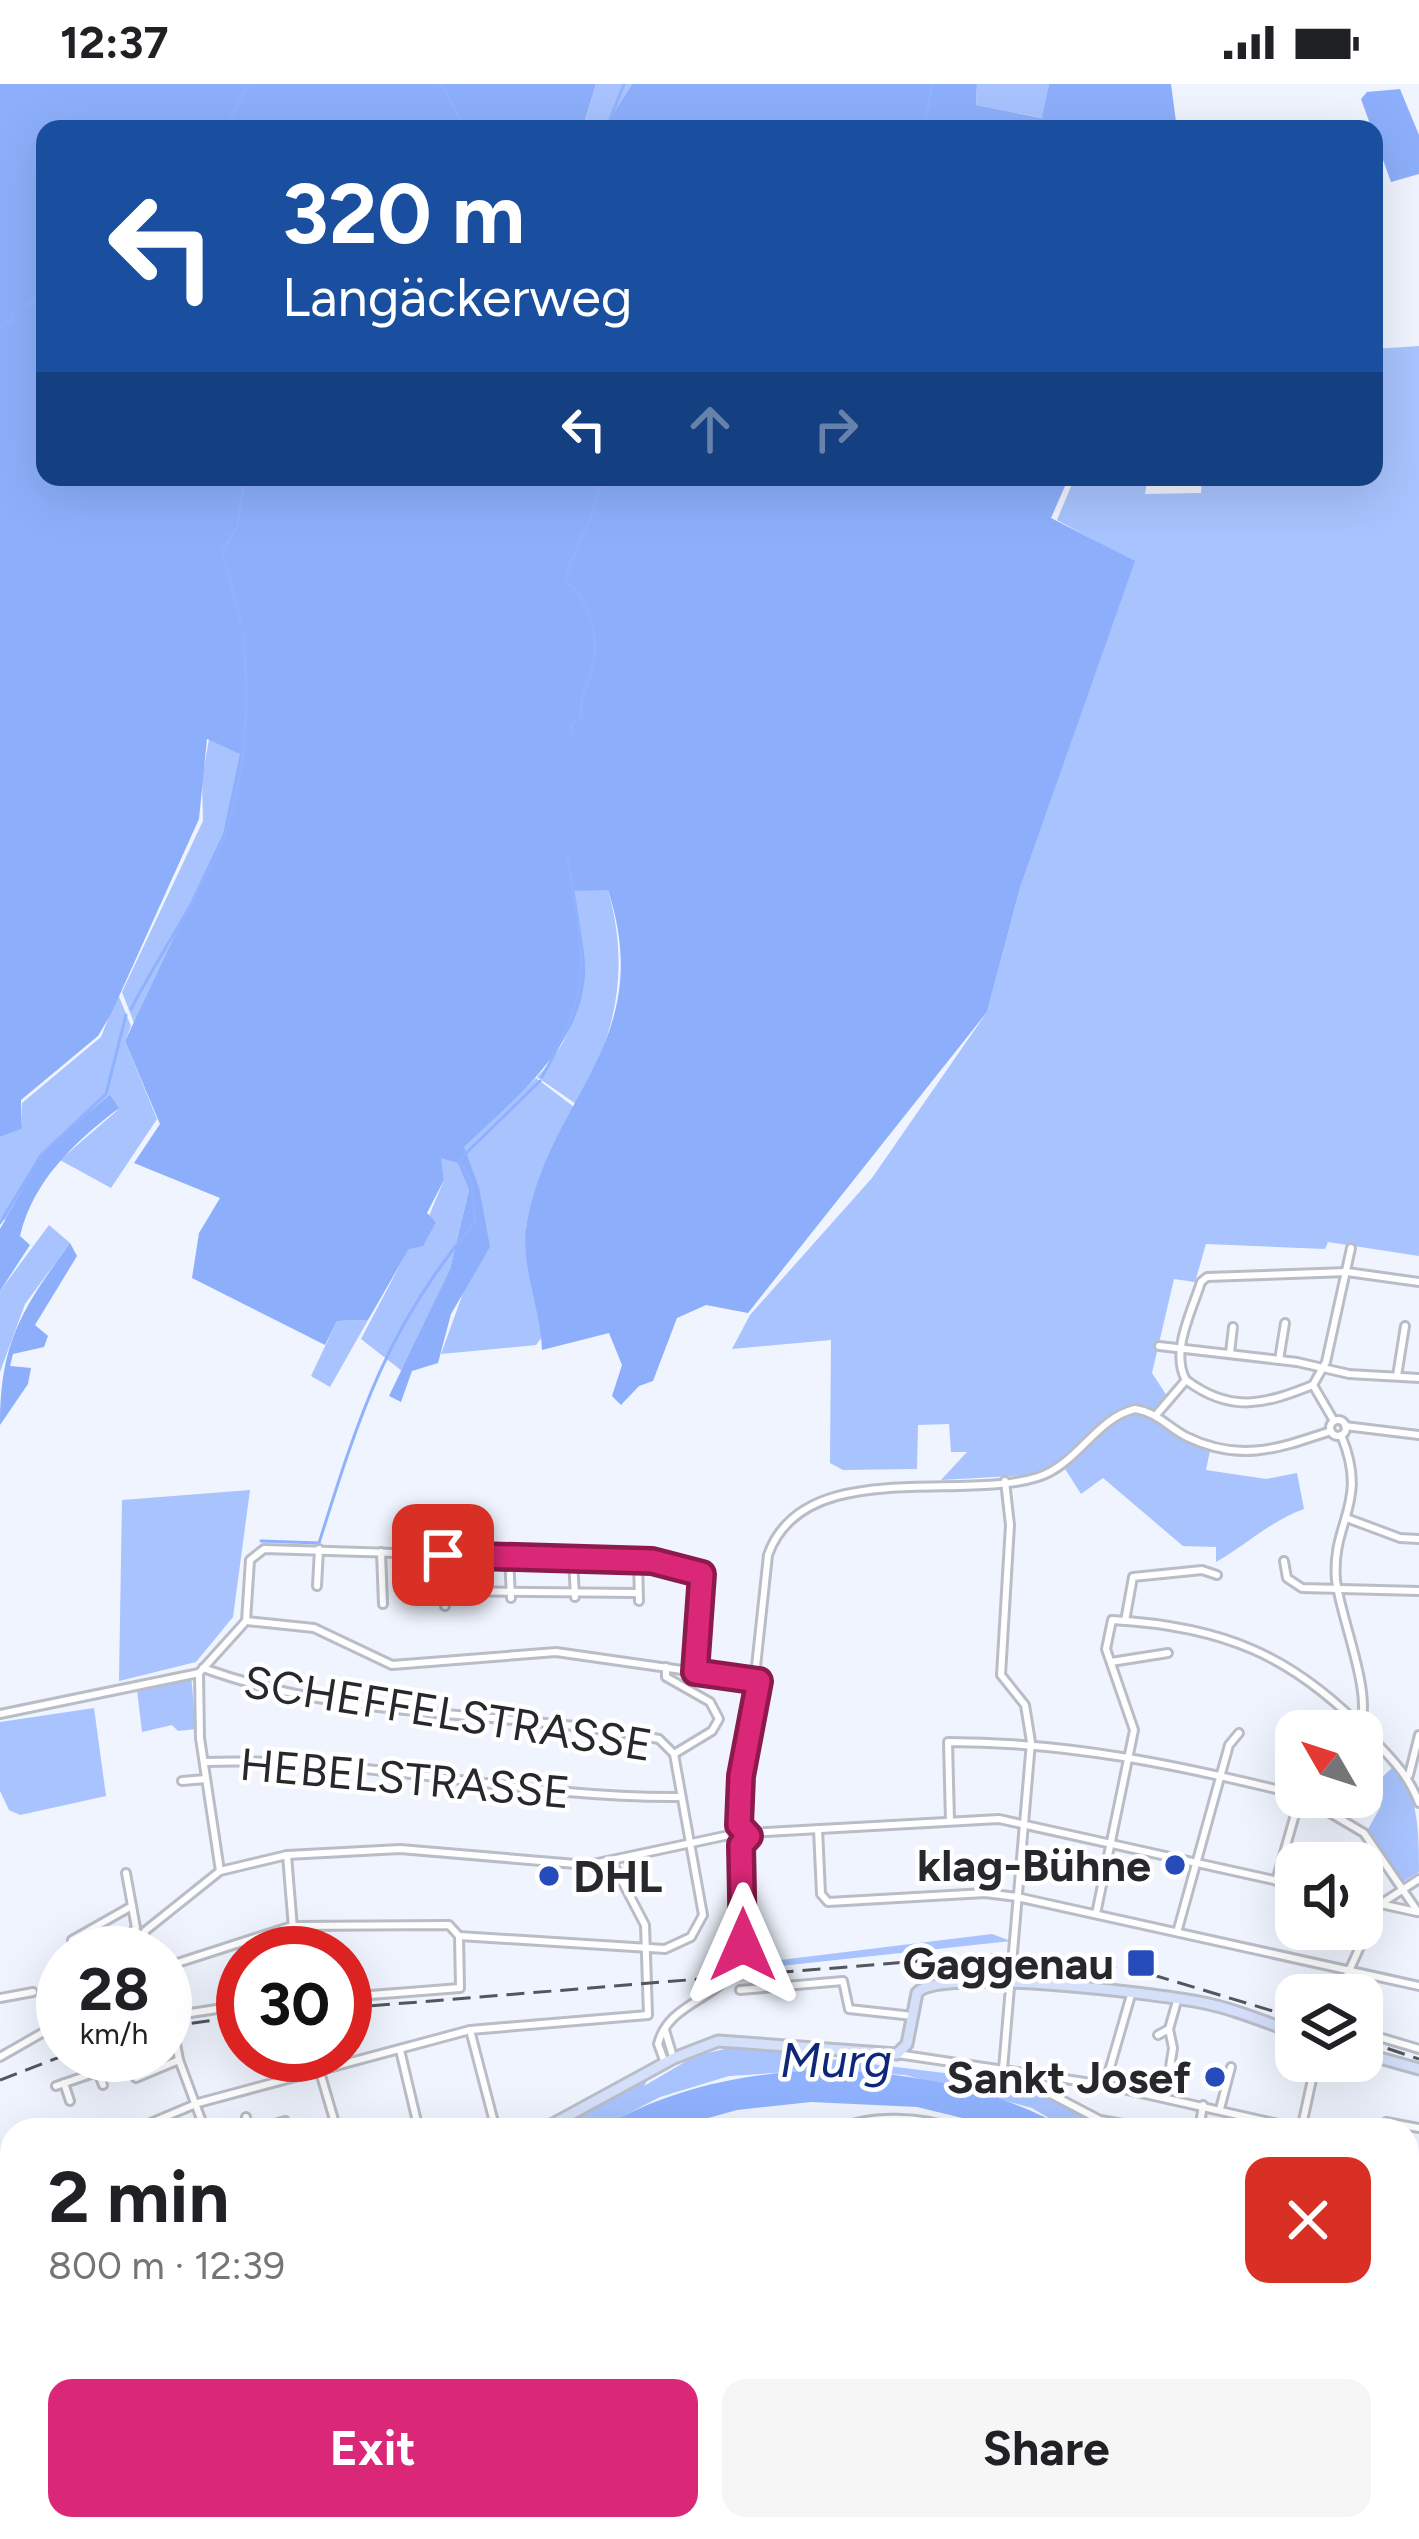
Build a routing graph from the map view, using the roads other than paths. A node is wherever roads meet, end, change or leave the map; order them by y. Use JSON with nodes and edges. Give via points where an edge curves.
{"nodes":[{"id":1,"x":1352,"y":1248,"type":"dead end"},
{"id":2,"x":1347,"y":1272,"type":"junction"},
{"id":3,"x":1419,"y":1282,"type":"edge"},
{"id":4,"x":1285,"y":1323,"type":"dead end"},
{"id":5,"x":1405,"y":1326,"type":"dead end"},
{"id":6,"x":1233,"y":1327,"type":"dead end"},
{"id":7,"x":1159,"y":1346,"type":"dead end"},
{"id":8,"x":1181,"y":1348,"type":"junction"},
{"id":9,"x":1230,"y":1353,"type":"junction"},
{"id":10,"x":1280,"y":1360,"type":"junction"},
{"id":11,"x":1324,"y":1367,"type":"junction"},
{"id":12,"x":1396,"y":1376,"type":"junction"},
{"id":13,"x":1419,"y":1378,"type":"edge"},
{"id":14,"x":1186,"y":1380,"type":"junction"},
{"id":15,"x":1313,"y":1385,"type":"junction"},
{"id":16,"x":1156,"y":1415,"type":"junction"},
{"id":17,"x":1334,"y":1421,"type":"junction"},
{"id":18,"x":1330,"y":1431,"type":"junction"},
{"id":19,"x":1343,"y":1431,"type":"junction"},
{"id":20,"x":1419,"y":1435,"type":"edge"},
{"id":21,"x":1005,"y":1481,"type":"junction"},
{"id":22,"x":1348,"y":1519,"type":"junction"},
{"id":23,"x":1419,"y":1539,"type":"edge"},
{"id":24,"x":319,"y":1549,"type":"junction"},
{"id":25,"x":381,"y":1552,"type":"junction"},
{"id":26,"x":443,"y":1555,"type":"junction"},
{"id":27,"x":509,"y":1556,"type":"junction"},
{"id":28,"x":573,"y":1558,"type":"junction"},
{"id":29,"x":638,"y":1560,"type":"junction"},
{"id":30,"x":1284,"y":1561,"type":"dead end"},
{"id":31,"x":1217,"y":1575,"type":"dead end"},
{"id":32,"x":317,"y":1586,"type":"dead end"},
{"id":33,"x":1339,"y":1589,"type":"junction"},
{"id":34,"x":442,"y":1591,"type":"junction"},
{"id":35,"x":1419,"y":1591,"type":"edge"},
{"id":36,"x":509,"y":1594,"type":"junction"},
{"id":37,"x":574,"y":1594,"type":"junction"},
{"id":38,"x":382,"y":1604,"type":"dead end"},
{"id":39,"x":445,"y":1606,"type":"dead end"},
{"id":40,"x":246,"y":1621,"type":"junction"},
{"id":41,"x":1125,"y":1621,"type":"junction"},
{"id":42,"x":1168,"y":1653,"type":"dead end"},
{"id":43,"x":1111,"y":1662,"type":"junction"},
{"id":44,"x":666,"y":1667,"type":"junction"},
{"id":45,"x":201,"y":1670,"type":"junction"},
{"id":46,"x":695,"y":1672,"type":"junction"},
{"id":47,"x":759,"y":1681,"type":"junction"},
{"id":48,"x":1342,"y":1710,"type":"edge"},
{"id":49,"x":1361,"y":1710,"type":"edge"},
{"id":50,"x":0,"y":1714,"type":"edge"},
{"id":51,"x":1239,"y":1733,"type":"dead end"},
{"id":52,"x":1419,"y":1736,"type":"edge"},
{"id":53,"x":1031,"y":1742,"type":"junction"},
{"id":54,"x":1383,"y":1749,"type":"edge"},
{"id":55,"x":674,"y":1754,"type":"junction"},
{"id":56,"x":1129,"y":1754,"type":"junction"},
{"id":57,"x":204,"y":1762,"type":"junction"},
{"id":58,"x":1222,"y":1775,"type":"junction"},
{"id":59,"x":1408,"y":1775,"type":"junction"},
{"id":60,"x":206,"y":1779,"type":"junction"},
{"id":61,"x":182,"y":1781,"type":"dead end"},
{"id":62,"x":1275,"y":1789,"type":"edge"},
{"id":63,"x":679,"y":1797,"type":"junction"},
{"id":64,"x":1419,"y":1803,"type":"edge"},
{"id":65,"x":1338,"y":1818,"type":"edge"},
{"id":66,"x":950,"y":1821,"type":"junction"},
{"id":67,"x":1024,"y":1822,"type":"junction"},
{"id":68,"x":739,"y":1825,"type":"junction"},
{"id":69,"x":818,"y":1828,"type":"junction"},
{"id":70,"x":749,"y":1834,"type":"junction"},
{"id":71,"x":729,"y":1835,"type":"junction"},
{"id":72,"x":1112,"y":1842,"type":"junction"},
{"id":73,"x":688,"y":1843,"type":"junction"},
{"id":74,"x":741,"y":1845,"type":"junction"},
{"id":75,"x":287,"y":1855,"type":"junction"},
{"id":76,"x":612,"y":1862,"type":"junction"},
{"id":77,"x":1196,"y":1863,"type":"junction"},
{"id":78,"x":220,"y":1871,"type":"junction"},
{"id":79,"x":126,"y":1873,"type":"dead end"},
{"id":80,"x":1419,"y":1880,"type":"edge"},
{"id":81,"x":1275,"y":1881,"type":"edge"},
{"id":82,"x":1401,"y":1890,"type":"junction"},
{"id":83,"x":1017,"y":1897,"type":"junction"},
{"id":84,"x":1383,"y":1902,"type":"edge"},
{"id":85,"x":132,"y":1906,"type":"junction"},
{"id":86,"x":1383,"y":1906,"type":"edge"},
{"id":87,"x":1419,"y":1912,"type":"edge"},
{"id":88,"x":1096,"y":1914,"type":"junction"},
{"id":89,"x":97,"y":1926,"type":"edge"},
{"id":90,"x":138,"y":1926,"type":"edge"},
{"id":91,"x":146,"y":1926,"type":"edge"},
{"id":92,"x":292,"y":1926,"type":"joint"},
{"id":93,"x":1178,"y":1928,"type":"junction"},
{"id":94,"x":459,"y":1936,"type":"junction"},
{"id":95,"x":646,"y":1948,"type":"junction"},
{"id":96,"x":1356,"y":1950,"type":"edge"},
{"id":97,"x":1348,"y":1967,"type":"junction"},
{"id":98,"x":1345,"y":1974,"type":"edge"},
{"id":99,"x":1015,"y":1984,"type":"junction"},
{"id":100,"x":1419,"y":1986,"type":"edge"},
{"id":101,"x":740,"y":1990,"type":"dead end"},
{"id":102,"x":33,"y":1992,"type":"dead end"},
{"id":103,"x":372,"y":1995,"type":"edge"},
{"id":104,"x":1131,"y":1995,"type":"junction"},
{"id":105,"x":0,"y":1998,"type":"edge"},
{"id":106,"x":1177,"y":2001,"type":"junction"},
{"id":107,"x":913,"y":2016,"type":"junction"},
{"id":108,"x":1275,"y":2026,"type":"edge"},
{"id":109,"x":1169,"y":2029,"type":"junction"},
{"id":110,"x":470,"y":2030,"type":"junction"},
{"id":111,"x":1158,"y":2035,"type":"dead end"},
{"id":112,"x":36,"y":2036,"type":"edge"},
{"id":113,"x":1383,"y":2038,"type":"edge"},
{"id":114,"x":1419,"y":2049,"type":"edge"},
{"id":115,"x":400,"y":2050,"type":"junction"},
{"id":116,"x":897,"y":2054,"type":"junction"},
{"id":117,"x":0,"y":2057,"type":"edge"},
{"id":118,"x":372,"y":2057,"type":"edge"},
{"id":119,"x":1383,"y":2059,"type":"edge"},
{"id":120,"x":669,"y":2060,"type":"junction"},
{"id":121,"x":1171,"y":2066,"type":"junction"},
{"id":122,"x":1186,"y":2068,"type":"dead end"},
{"id":123,"x":1003,"y":2069,"type":"junction"},
{"id":124,"x":1230,"y":2069,"type":"dead end"},
{"id":125,"x":1419,"y":2069,"type":"edge"},
{"id":126,"x":1035,"y":2074,"type":"junction"},
{"id":127,"x":66,"y":2082,"type":"edge"},
{"id":128,"x":102,"y":2082,"type":"edge"},
{"id":129,"x":189,"y":2082,"type":"edge"},
{"id":130,"x":277,"y":2082,"type":"edge"},
{"id":131,"x":322,"y":2082,"type":"edge"},
{"id":132,"x":1312,"y":2082,"type":"edge"},
{"id":133,"x":103,"y":2085,"type":"dead end"},
{"id":134,"x":1106,"y":2085,"type":"junction"},
{"id":135,"x":1167,"y":2089,"type":"junction"},
{"id":136,"x":70,"y":2101,"type":"dead end"},
{"id":137,"x":198,"y":2103,"type":"junction"},
{"id":138,"x":1202,"y":2105,"type":"junction"},
{"id":139,"x":281,"y":2107,"type":"dead end"},
{"id":140,"x":1220,"y":2109,"type":"junction"},
{"id":141,"x":162,"y":2118,"type":"edge"},
{"id":142,"x":202,"y":2118,"type":"edge"},
{"id":143,"x":284,"y":2118,"type":"edge"},
{"id":144,"x":333,"y":2118,"type":"edge"},
{"id":145,"x":416,"y":2118,"type":"edge"},
{"id":146,"x":493,"y":2118,"type":"edge"},
{"id":147,"x":565,"y":2118,"type":"edge"},
{"id":148,"x":1096,"y":2118,"type":"edge"},
{"id":149,"x":1200,"y":2118,"type":"edge"},
{"id":150,"x":1255,"y":2118,"type":"edge"},
{"id":151,"x":1304,"y":2118,"type":"edge"}],
"edges":[{"from":1,"to":2,"type":"street"},
{"from":2,"to":3,"type":"street"},
{"from":2,"to":8,"type":"street","via":[[1201,1282]]},
{"from":2,"to":11,"type":"street"},
{"from":4,"to":10,"type":"street"},
{"from":5,"to":12,"type":"street"},
{"from":6,"to":9,"type":"street"},
{"from":7,"to":8,"type":"street"},
{"from":8,"to":9,"type":"street"},
{"from":8,"to":14,"type":"street"},
{"from":9,"to":10,"type":"street"},
{"from":10,"to":11,"type":"street"},
{"from":11,"to":12,"type":"street"},
{"from":11,"to":15,"type":"street"},
{"from":12,"to":13,"type":"street"},
{"from":14,"to":15,"type":"street","via":[[1220,1401],[1248,1406]]},
{"from":14,"to":16,"type":"street"},
{"from":15,"to":17,"type":"street"},
{"from":16,"to":18,"type":"street","via":[[1192,1439],[1240,1454]]},
{"from":16,"to":21,"type":"street","via":[[1124,1411],[1066,1463]]},
{"from":17,"to":18,"type":"street"},
{"from":17,"to":19,"type":"street"},
{"from":18,"to":19,"type":"street"},
{"from":19,"to":20,"type":"street"},
{"from":19,"to":22,"type":"street","via":[[1355,1492]]},
{"from":21,"to":47,"type":"street","via":[[846,1494],[790,1518],[768,1555]]},
{"from":21,"to":53,"type":"street","via":[[1010,1526],[1000,1675],[1024,1706]]},
{"from":22,"to":23,"type":"street"},
{"from":22,"to":33,"type":"street"},
{"from":24,"to":25,"type":"street"},
{"from":24,"to":32,"type":"street"},
{"from":24,"to":40,"type":"street","via":[[253,1554]]},
{"from":25,"to":26,"type":"street"},
{"from":25,"to":38,"type":"street"},
{"from":26,"to":27,"type":"street"},
{"from":26,"to":34,"type":"street"},
{"from":27,"to":28,"type":"street"},
{"from":27,"to":36,"type":"street"},
{"from":28,"to":29,"type":"street"},
{"from":28,"to":37,"type":"street"},
{"from":29,"to":37,"type":"street","via":[[638,1597]]},
{"from":29,"to":46,"type":"street","via":[[702,1574]]},
{"from":30,"to":33,"type":"street","via":[[1298,1587]]},
{"from":31,"to":41,"type":"street","via":[[1132,1577]]},
{"from":33,"to":35,"type":"street"},
{"from":33,"to":49,"type":"street"},
{"from":34,"to":36,"type":"street"},
{"from":34,"to":39,"type":"street"},
{"from":36,"to":37,"type":"street"},
{"from":40,"to":44,"type":"street","via":[[314,1628],[392,1665],[556,1652]]},
{"from":40,"to":45,"type":"street"},
{"from":41,"to":43,"type":"street","via":[[1110,1621]]},
{"from":41,"to":48,"type":"street","via":[[1183,1627],[1277,1657]]},
{"from":42,"to":43,"type":"street"},
{"from":43,"to":56,"type":"street","via":[[1134,1724]]},
{"from":44,"to":46,"type":"street"},
{"from":44,"to":55,"type":"street","via":[[666,1677],[710,1702],[719,1719]]},
{"from":45,"to":50,"type":"street"},
{"from":45,"to":55,"type":"street","name":"SCHEFFELSTRASSE","via":[[346,1703],[644,1736]]},
{"from":45,"to":57,"type":"street"},
{"from":46,"to":47,"type":"street"},
{"from":47,"to":68,"type":"street"},
{"from":51,"to":58,"type":"street"},
{"from":52,"to":59,"type":"street"},
{"from":53,"to":56,"type":"street"},
{"from":53,"to":66,"type":"street","via":[[948,1742]]},
{"from":53,"to":67,"type":"street"},
{"from":54,"to":59,"type":"street"},
{"from":55,"to":63,"type":"street","name":"SCHEFFELSTRASSE"},
{"from":56,"to":58,"type":"street"},
{"from":56,"to":72,"type":"street"},
{"from":57,"to":60,"type":"street"},
{"from":57,"to":63,"type":"street","name":"HEBELSTRASSE","via":[[317,1761],[502,1787]]},
{"from":58,"to":62,"type":"street"},
{"from":58,"to":77,"type":"street"},
{"from":59,"to":64,"type":"street"},
{"from":60,"to":61,"type":"street"},
{"from":60,"to":78,"type":"street"},
{"from":63,"to":73,"type":"street","name":"SCHEFFELSTRASSE"},
{"from":65,"to":82,"type":"street","via":[[1364,1833]]},
{"from":66,"to":67,"type":"street"},
{"from":66,"to":69,"type":"street"},
{"from":67,"to":72,"type":"street"},
{"from":67,"to":83,"type":"street"},
{"from":68,"to":70,"type":"street"},
{"from":68,"to":71,"type":"street"},
{"from":69,"to":70,"type":"street"},
{"from":69,"to":83,"type":"street","via":[[820,1894],[828,1902]]},
{"from":70,"to":74,"type":"street"},
{"from":71,"to":73,"type":"street"},
{"from":71,"to":74,"type":"street"},
{"from":72,"to":77,"type":"street"},
{"from":72,"to":88,"type":"street"},
{"from":73,"to":76,"type":"street"},
{"from":73,"to":95,"type":"street","name":"SCHEFFELSTRASSE","via":[[700,1922],[683,1943]]},
{"from":74,"to":120,"type":"street","via":[[740,1957],[719,1989],[665,2027]]},
{"from":75,"to":76,"type":"street","via":[[400,1849],[571,1866]]},
{"from":75,"to":78,"type":"street"},
{"from":75,"to":92,"type":"street"},
{"from":76,"to":95,"type":"street","via":[[640,1911]]},
{"from":77,"to":81,"type":"street"},
{"from":77,"to":93,"type":"street"},
{"from":78,"to":91,"type":"street"},
{"from":79,"to":85,"type":"street"},
{"from":80,"to":82,"type":"street"},
{"from":82,"to":84,"type":"street"},
{"from":82,"to":87,"type":"street"},
{"from":83,"to":88,"type":"street"},
{"from":83,"to":99,"type":"street"},
{"from":85,"to":89,"type":"street"},
{"from":85,"to":90,"type":"street"},
{"from":86,"to":87,"type":"street"},
{"from":88,"to":93,"type":"street"},
{"from":92,"to":94,"type":"street","via":[[449,1925]]},
{"from":93,"to":97,"type":"street"},
{"from":94,"to":95,"type":"street"},
{"from":94,"to":103,"type":"street","via":[[460,1988]]},
{"from":95,"to":110,"type":"street","via":[[648,2014]]},
{"from":96,"to":97,"type":"street"},
{"from":97,"to":98,"type":"street"},
{"from":97,"to":100,"type":"street"},
{"from":99,"to":104,"type":"street"},
{"from":99,"to":107,"type":"street","via":[[924,1985]]},
{"from":99,"to":123,"type":"street"},
{"from":101,"to":107,"type":"street","via":[[843,1981],[849,2009]]},
{"from":102,"to":105,"type":"street"},
{"from":104,"to":106,"type":"street"},
{"from":104,"to":134,"type":"street"},
{"from":106,"to":108,"type":"street"},
{"from":106,"to":109,"type":"street"},
{"from":107,"to":116,"type":"street"},
{"from":109,"to":111,"type":"street"},
{"from":109,"to":121,"type":"street"},
{"from":110,"to":115,"type":"street"},
{"from":110,"to":146,"type":"street"},
{"from":112,"to":117,"type":"street"},
{"from":113,"to":114,"type":"street"},
{"from":115,"to":118,"type":"street"},
{"from":115,"to":145,"type":"street"},
{"from":116,"to":120,"type":"street","via":[[730,2040]]},
{"from":116,"to":123,"type":"street"},
{"from":119,"to":125,"type":"street"},
{"from":120,"to":147,"type":"street"},
{"from":121,"to":122,"type":"street"},
{"from":121,"to":135,"type":"street"},
{"from":123,"to":126,"type":"street"},
{"from":124,"to":140,"type":"street"},
{"from":126,"to":134,"type":"street"},
{"from":126,"to":148,"type":"street","via":[[1039,2088]]},
{"from":127,"to":136,"type":"street","via":[[60,2084]]},
{"from":128,"to":133,"type":"street"},
{"from":129,"to":137,"type":"street"},
{"from":130,"to":137,"type":"street"},
{"from":131,"to":144,"type":"street"},
{"from":132,"to":151,"type":"street"},
{"from":134,"to":135,"type":"street"},
{"from":135,"to":138,"type":"street"},
{"from":137,"to":141,"type":"street"},
{"from":137,"to":142,"type":"street"},
{"from":138,"to":140,"type":"street"},
{"from":138,"to":149,"type":"street"},
{"from":139,"to":143,"type":"street"},
{"from":140,"to":150,"type":"street"}]}
